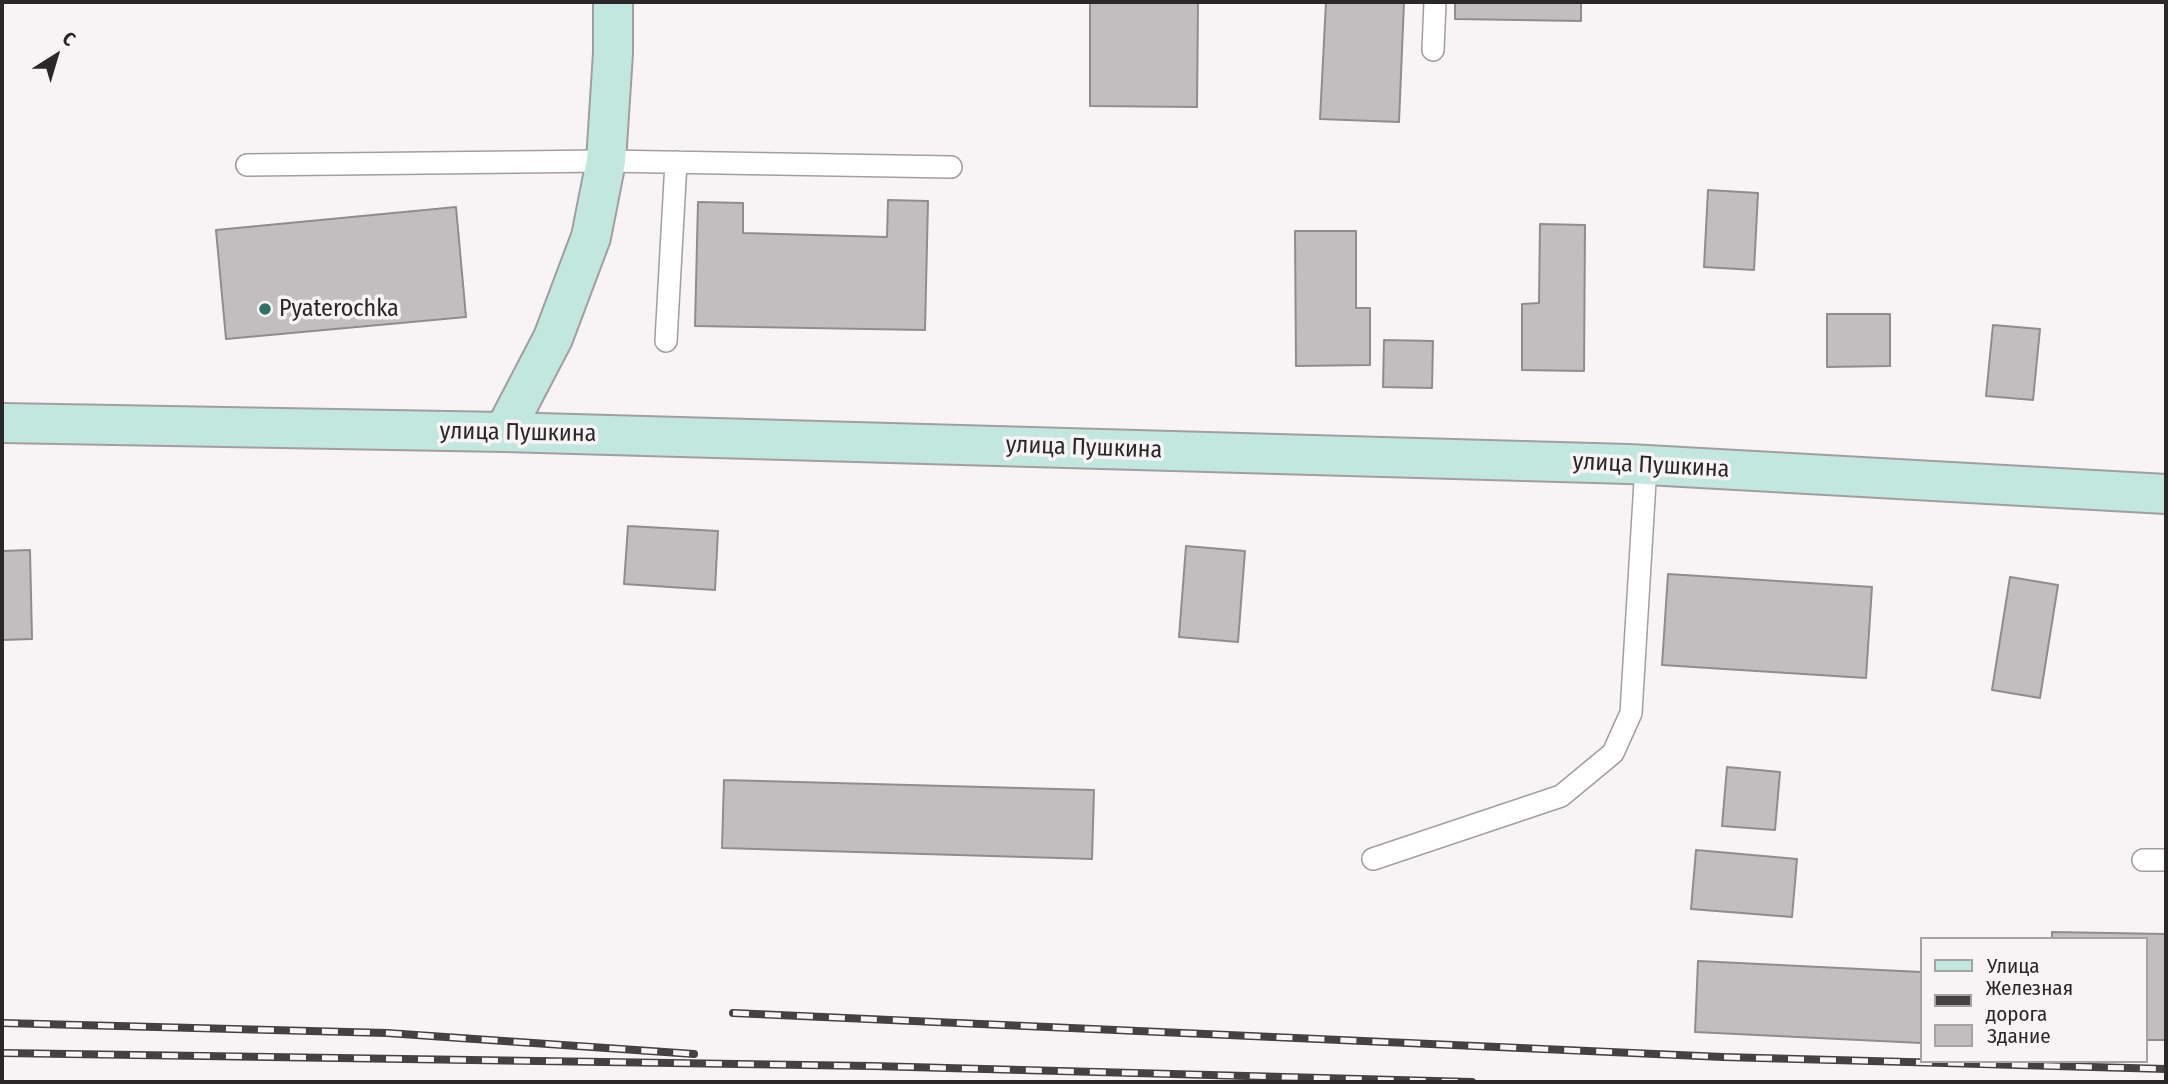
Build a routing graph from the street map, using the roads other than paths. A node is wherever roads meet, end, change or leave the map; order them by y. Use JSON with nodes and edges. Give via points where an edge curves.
{"nodes":[{"id":1,"x":612,"y":2,"type":"edge"},
{"id":2,"x":1434,"y":2,"type":"edge"},
{"id":3,"x":1433,"y":50,"type":"dead end"},
{"id":4,"x":606,"y":161,"type":"junction"},
{"id":5,"x":676,"y":162,"type":"junction"},
{"id":6,"x":247,"y":165,"type":"dead end"},
{"id":7,"x":951,"y":167,"type":"dead end"},
{"id":8,"x":666,"y":341,"type":"dead end"},
{"id":9,"x":2,"y":423,"type":"edge"},
{"id":10,"x":504,"y":432,"type":"junction"},
{"id":11,"x":1646,"y":465,"type":"junction"},
{"id":12,"x":2166,"y":494,"type":"edge"},
{"id":13,"x":1373,"y":859,"type":"dead end"},
{"id":14,"x":2143,"y":860,"type":"dead end"},
{"id":15,"x":2166,"y":860,"type":"edge"}],
"edges":[{"from":1,"to":4,"type":"main road"},
{"from":2,"to":3,"type":"lane"},
{"from":4,"to":5,"type":"lane"},
{"from":4,"to":6,"type":"lane"},
{"from":4,"to":10,"type":"main road","via":[[582,262],[553,338]]},
{"from":5,"to":7,"type":"lane"},
{"from":5,"to":8,"type":"lane"},
{"from":9,"to":10,"type":"main road","name":"улица Пушкина"},
{"from":10,"to":11,"type":"main road","name":"улица Пушкина"},
{"from":11,"to":12,"type":"main road","name":"улица Пушкина"},
{"from":11,"to":13,"type":"lane","via":[[1630,713],[1613,753],[1561,796]]},
{"from":14,"to":15,"type":"lane"}]}
